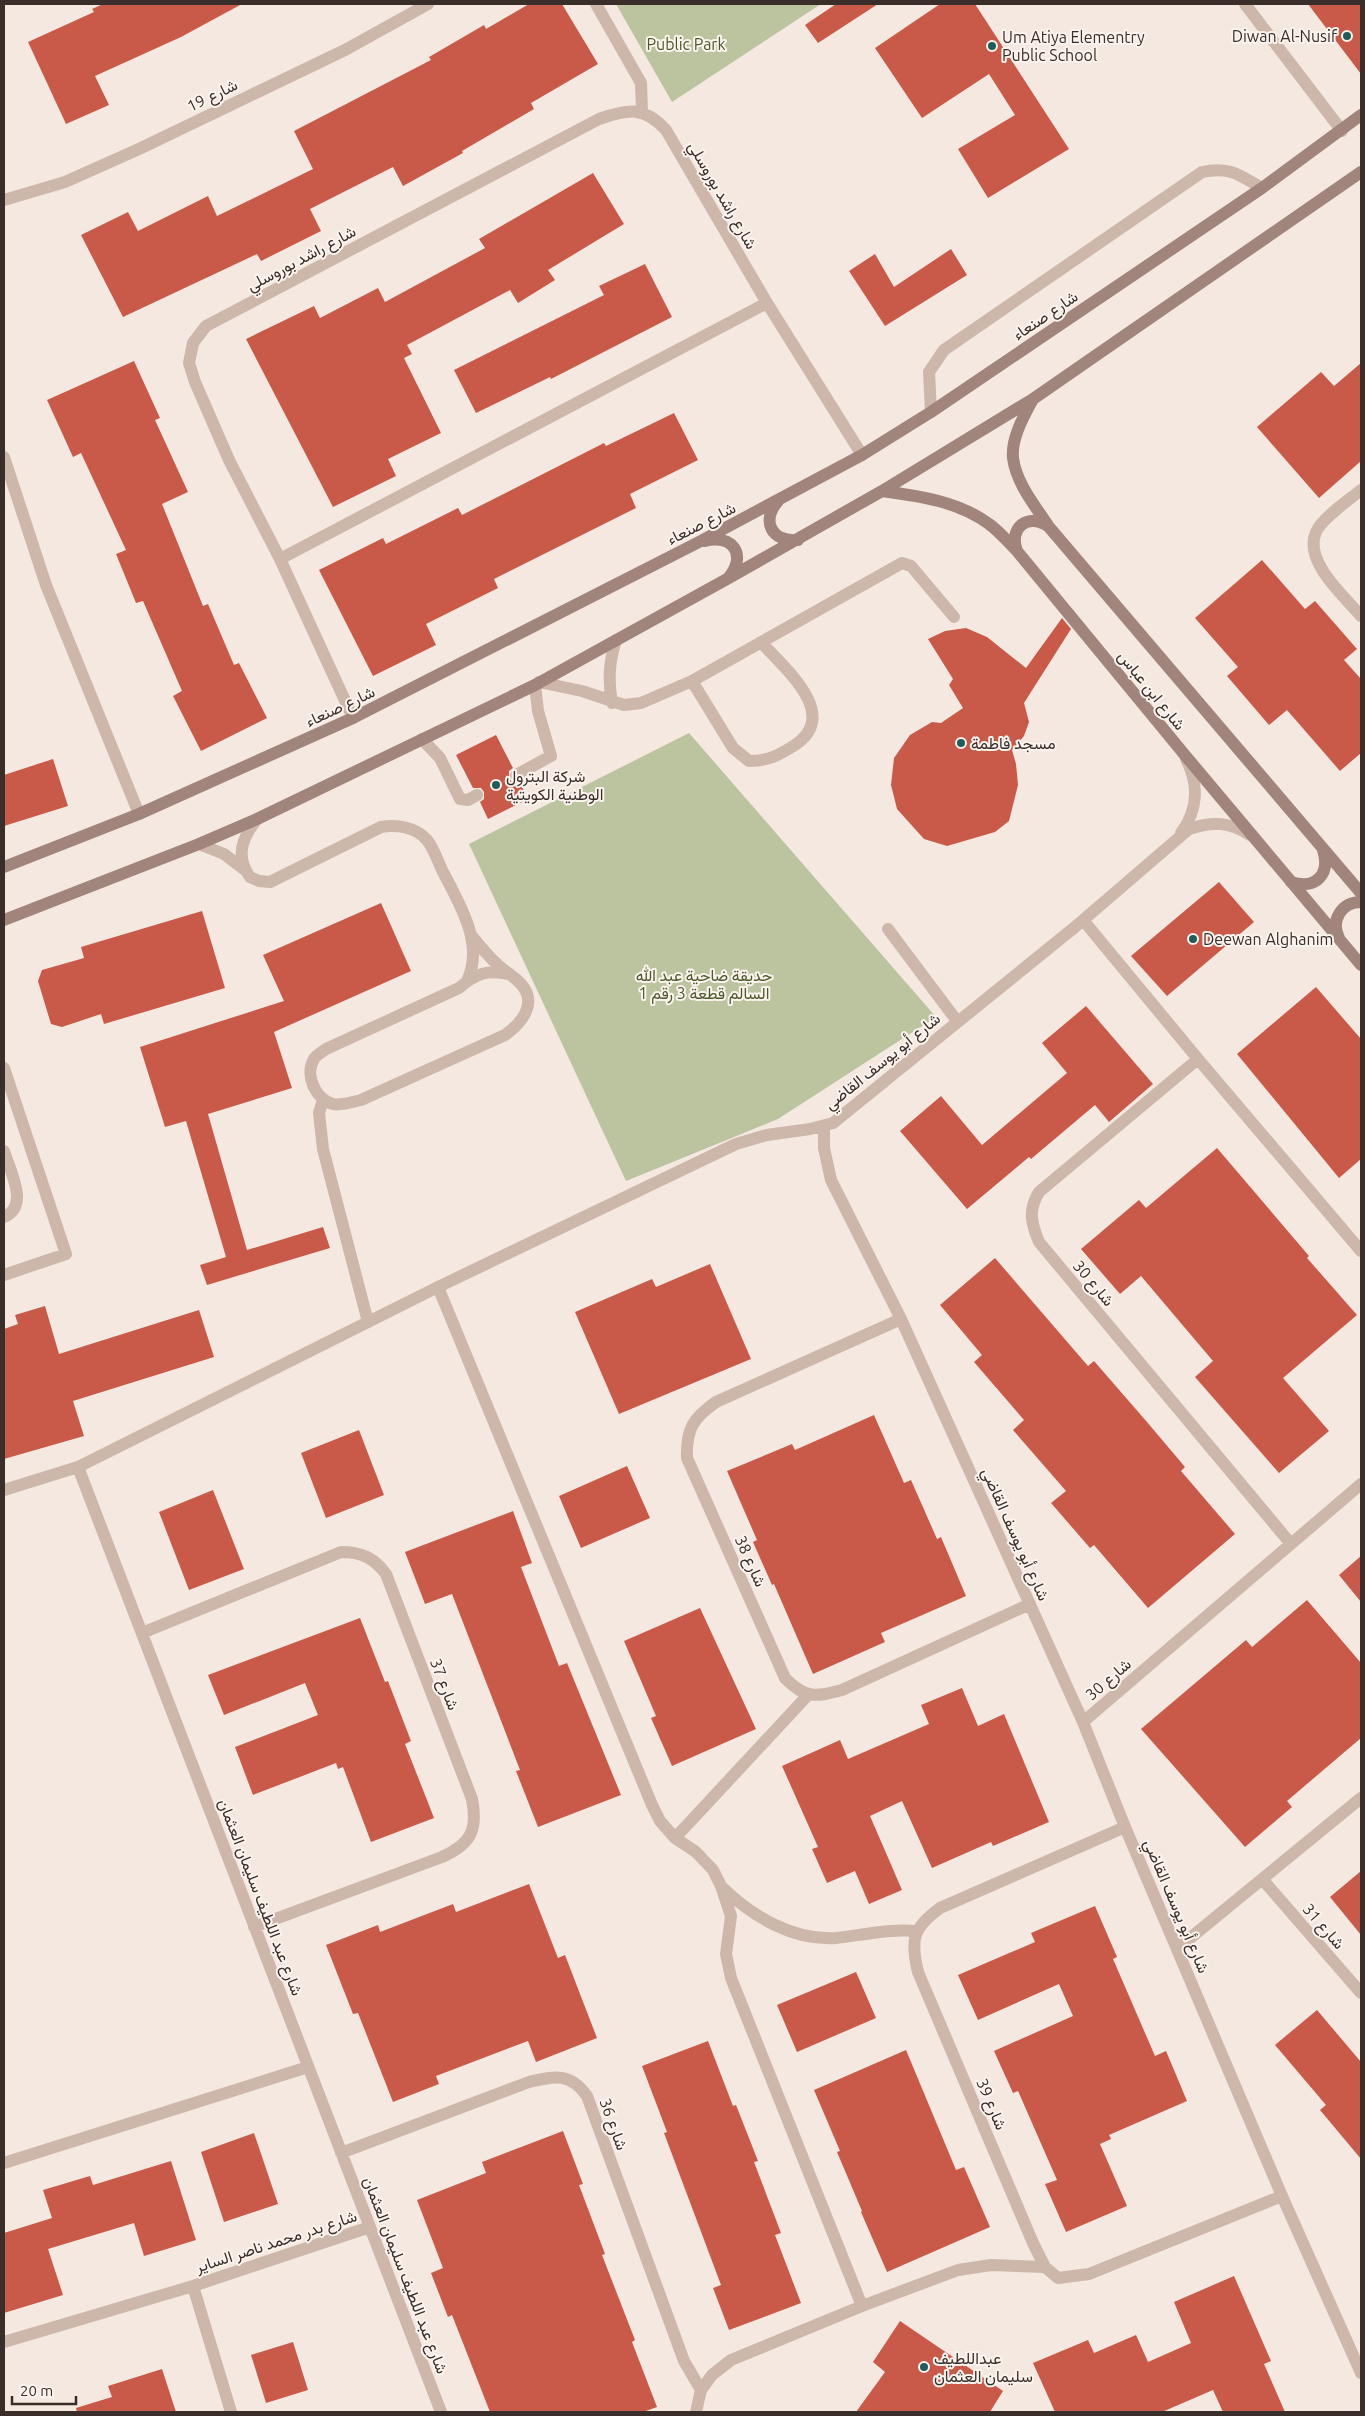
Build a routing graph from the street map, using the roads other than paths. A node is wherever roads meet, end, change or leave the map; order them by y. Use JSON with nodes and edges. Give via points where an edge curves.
{"nodes":[{"id":1,"x":428,"y":4,"type":"edge"},
{"id":2,"x":596,"y":4,"type":"edge"},
{"id":3,"x":1245,"y":4,"type":"edge"},
{"id":4,"x":642,"y":112,"type":"junction"},
{"id":5,"x":1361,"y":116,"type":"edge"},
{"id":6,"x":1342,"y":131,"type":"junction"},
{"id":7,"x":1361,"y":172,"type":"edge"},
{"id":8,"x":1262,"y":188,"type":"junction"},
{"id":9,"x":4,"y":200,"type":"edge"},
{"id":10,"x":767,"y":303,"type":"junction"},
{"id":11,"x":1033,"y":399,"type":"junction"},
{"id":12,"x":931,"y":412,"type":"junction"},
{"id":13,"x":862,"y":455,"type":"junction"},
{"id":14,"x":4,"y":457,"type":"edge"},
{"id":15,"x":1361,"y":490,"type":"edge"},
{"id":16,"x":882,"y":491,"type":"junction"},
{"id":17,"x":778,"y":501,"type":"junction"},
{"id":18,"x":1049,"y":527,"type":"junction"},
{"id":19,"x":798,"y":540,"type":"junction"},
{"id":20,"x":700,"y":542,"type":"junction"},
{"id":21,"x":1017,"y":551,"type":"junction"},
{"id":22,"x":280,"y":558,"type":"junction"},
{"id":23,"x":727,"y":579,"type":"junction"},
{"id":24,"x":1361,"y":616,"type":"edge"},
{"id":25,"x":954,"y":617,"type":"dead end"},
{"id":26,"x":616,"y":640,"type":"junction"},
{"id":27,"x":761,"y":642,"type":"junction"},
{"id":28,"x":692,"y":681,"type":"junction"},
{"id":29,"x":537,"y":683,"type":"junction"},
{"id":30,"x":612,"y":703,"type":"junction"},
{"id":31,"x":353,"y":718,"type":"junction"},
{"id":32,"x":422,"y":739,"type":"junction"},
{"id":33,"x":1184,"y":754,"type":"junction"},
{"id":34,"x":516,"y":775,"type":"dead end"},
{"id":35,"x":477,"y":795,"type":"dead end"},
{"id":36,"x":138,"y":814,"type":"junction"},
{"id":37,"x":257,"y":819,"type":"junction"},
{"id":38,"x":1252,"y":836,"type":"junction"},
{"id":39,"x":1176,"y":839,"type":"junction"},
{"id":40,"x":199,"y":844,"type":"junction"},
{"id":41,"x":1323,"y":850,"type":"junction"},
{"id":42,"x":4,"y":867,"type":"edge"},
{"id":43,"x":245,"y":870,"type":"junction"},
{"id":44,"x":1291,"y":882,"type":"junction"},
{"id":45,"x":1361,"y":893,"type":"edge"},
{"id":46,"x":1361,"y":902,"type":"edge"},
{"id":47,"x":4,"y":920,"type":"edge"},
{"id":48,"x":1083,"y":920,"type":"junction"},
{"id":49,"x":888,"y":929,"type":"dead end"},
{"id":50,"x":471,"y":934,"type":"junction"},
{"id":51,"x":1340,"y":940,"type":"junction"},
{"id":52,"x":1361,"y":965,"type":"edge"},
{"id":53,"x":508,"y":974,"type":"junction"},
{"id":54,"x":467,"y":981,"type":"junction"},
{"id":55,"x":957,"y":1021,"type":"junction"},
{"id":56,"x":1198,"y":1059,"type":"junction"},
{"id":57,"x":4,"y":1068,"type":"edge"},
{"id":58,"x":323,"y":1100,"type":"junction"},
{"id":59,"x":824,"y":1126,"type":"junction"},
{"id":60,"x":4,"y":1151,"type":"edge"},
{"id":61,"x":4,"y":1217,"type":"edge"},
{"id":62,"x":1361,"y":1251,"type":"edge"},
{"id":63,"x":4,"y":1275,"type":"edge"},
{"id":64,"x":438,"y":1286,"type":"junction"},
{"id":65,"x":901,"y":1319,"type":"junction"},
{"id":66,"x":368,"y":1322,"type":"junction"},
{"id":67,"x":78,"y":1467,"type":"junction"},
{"id":68,"x":1361,"y":1484,"type":"edge"},
{"id":69,"x":4,"y":1490,"type":"edge"},
{"id":70,"x":1291,"y":1544,"type":"junction"},
{"id":71,"x":1030,"y":1604,"type":"junction"},
{"id":72,"x":142,"y":1633,"type":"junction"},
{"id":73,"x":808,"y":1695,"type":"junction"},
{"id":74,"x":1083,"y":1722,"type":"junction"},
{"id":75,"x":1361,"y":1798,"type":"edge"},
{"id":76,"x":1125,"y":1827,"type":"junction"},
{"id":77,"x":675,"y":1838,"type":"junction"},
{"id":78,"x":1263,"y":1880,"type":"junction"},
{"id":79,"x":721,"y":1886,"type":"junction"},
{"id":80,"x":254,"y":1927,"type":"junction"},
{"id":81,"x":916,"y":1931,"type":"junction"},
{"id":82,"x":1178,"y":1948,"type":"junction"},
{"id":83,"x":1361,"y":1993,"type":"edge"},
{"id":84,"x":308,"y":2067,"type":"junction"},
{"id":85,"x":341,"y":2153,"type":"junction"},
{"id":86,"x":4,"y":2163,"type":"edge"},
{"id":87,"x":1282,"y":2196,"type":"junction"},
{"id":88,"x":370,"y":2227,"type":"junction"},
{"id":89,"x":1045,"y":2267,"type":"junction"},
{"id":90,"x":193,"y":2286,"type":"junction"},
{"id":91,"x":862,"y":2306,"type":"junction"},
{"id":92,"x":4,"y":2342,"type":"edge"},
{"id":93,"x":1361,"y":2373,"type":"edge"},
{"id":94,"x":701,"y":2390,"type":"junction"},
{"id":95,"x":231,"y":2412,"type":"edge"},
{"id":96,"x":441,"y":2412,"type":"edge"},
{"id":97,"x":696,"y":2412,"type":"edge"}],
"edges":[{"from":1,"to":9,"type":"street","name":"شارع 19","via":[[345,50],[139,149],[65,182]]},
{"from":2,"to":4,"type":"street","via":[[641,83]]},
{"from":3,"to":6,"type":"street"},
{"from":4,"to":10,"type":"street","name":"شارع راشد بوروسلي","via":[[656,119],[666,130]]},
{"from":4,"to":22,"type":"street","name":"شارع راشد بوروسلي","via":[[620,112],[599,119],[206,326],[193,343],[189,363],[195,382],[229,460]]},
{"from":5,"to":6,"type":"main road","name":"شارع صنعاء"},
{"from":6,"to":8,"type":"main road","name":"شارع صنعاء"},
{"from":7,"to":11,"type":"main road"},
{"from":8,"to":12,"type":"main road","name":"شارع صنعاء"},
{"from":8,"to":12,"type":"street","via":[[1231,170],[1202,172],[944,350],[929,372]]},
{"from":10,"to":13,"type":"street","name":"شارع راشد بوروسلي"},
{"from":10,"to":22,"type":"street"},
{"from":11,"to":16,"type":"main road"},
{"from":11,"to":18,"type":"main road","name":"شارع ابن عباس","via":[[1019,428],[1013,457],[1021,482]]},
{"from":12,"to":13,"type":"main road","name":"شارع صنعاء"},
{"from":13,"to":17,"type":"main road","name":"شارع صنعاء"},
{"from":14,"to":36,"type":"street","via":[[46,585]]},
{"from":15,"to":24,"type":"street","via":[[1326,519],[1316,531],[1312,545],[1324,572]]},
{"from":16,"to":19,"type":"main road"},
{"from":16,"to":21,"type":"main road","name":"شارع ابن عباس","via":[[953,504],[989,524]]},
{"from":17,"to":19,"type":"main road","via":[[771,509],[771,529],[778,537]]},
{"from":17,"to":20,"type":"main road","name":"شارع صنعاء"},
{"from":18,"to":21,"type":"main road","via":[[1042,522],[1026,522],[1019,527],[1014,543]]},
{"from":18,"to":41,"type":"main road","name":"شارع ابن عباس"},
{"from":19,"to":23,"type":"main road"},
{"from":20,"to":23,"type":"main road","via":[[715,538],[729,542],[737,553],[737,568]]},
{"from":20,"to":31,"type":"main road","name":"شارع صنعاء"},
{"from":21,"to":33,"type":"main road","name":"شارع ابن عباس"},
{"from":22,"to":31,"type":"street","name":"شارع راشد بوروسلي"},
{"from":23,"to":26,"type":"main road"},
{"from":25,"to":27,"type":"street","via":[[911,566],[902,563]]},
{"from":26,"to":29,"type":"main road"},
{"from":26,"to":30,"type":"street","via":[[608,682]]},
{"from":27,"to":28,"type":"street"},
{"from":27,"to":28,"type":"street","via":[[798,684],[814,712],[813,724],[803,740],[785,751],[765,761],[749,761],[733,748]]},
{"from":28,"to":30,"type":"street","via":[[641,703]]},
{"from":29,"to":30,"type":"street","via":[[582,691]]},
{"from":29,"to":32,"type":"main road"},
{"from":29,"to":34,"type":"street","via":[[538,711],[551,756]]},
{"from":31,"to":36,"type":"main road","name":"شارع صنعاء"},
{"from":32,"to":35,"type":"street","via":[[440,758],[460,799],[468,800]]},
{"from":32,"to":37,"type":"main road"},
{"from":33,"to":38,"type":"main road","name":"شارع ابن عباس"},
{"from":33,"to":39,"type":"street","name":"شارع أبو يوسف القاضي","via":[[1196,789],[1187,825]]},
{"from":36,"to":42,"type":"main road","name":"شارع صنعاء"},
{"from":37,"to":40,"type":"main road"},
{"from":37,"to":43,"type":"street","via":[[245,834],[242,845],[241,858]]},
{"from":38,"to":39,"type":"street","name":"شارع أبو يوسف القاضي","via":[[1238,827],[1222,823],[1189,829]]},
{"from":38,"to":44,"type":"main road","name":"شارع ابن عباس"},
{"from":39,"to":48,"type":"street","name":"شارع أبو يوسف القاضي"},
{"from":40,"to":43,"type":"street","via":[[224,854]]},
{"from":40,"to":47,"type":"main road"},
{"from":41,"to":44,"type":"main road","via":[[1325,870],[1319,879],[1310,884]]},
{"from":41,"to":45,"type":"main road","name":"شارع ابن عباس"},
{"from":43,"to":50,"type":"street","via":[[259,882],[270,882],[381,827],[407,828],[426,839],[458,900]]},
{"from":44,"to":51,"type":"main road","name":"شارع ابن عباس"},
{"from":46,"to":51,"type":"main road","via":[[1354,902],[1339,912],[1335,922]]},
{"from":48,"to":55,"type":"street","name":"شارع أبو يوسف القاضي"},
{"from":48,"to":56,"type":"street"},
{"from":49,"to":55,"type":"street"},
{"from":50,"to":53,"type":"street"},
{"from":50,"to":54,"type":"street","via":[[473,969]]},
{"from":51,"to":52,"type":"main road","name":"شارع ابن عباس"},
{"from":53,"to":54,"type":"street","via":[[486,972]]},
{"from":53,"to":58,"type":"street","via":[[526,990],[527,1013],[520,1025],[505,1035],[360,1100],[335,1105]]},
{"from":54,"to":58,"type":"street","via":[[459,988],[326,1048],[314,1058],[311,1067],[315,1090]]},
{"from":55,"to":59,"type":"street","name":"شارع أبو يوسف القاضي","via":[[833,1123]]},
{"from":56,"to":62,"type":"street"},
{"from":56,"to":70,"type":"street","name":"شارع 30","via":[[1039,1192],[1030,1213],[1039,1242]]},
{"from":57,"to":63,"type":"street","via":[[66,1254]]},
{"from":58,"to":66,"type":"street","via":[[319,1120],[323,1149]]},
{"from":59,"to":64,"type":"street","via":[[775,1133],[736,1144]]},
{"from":59,"to":65,"type":"street","name":"شارع أبو يوسف القاضي","via":[[824,1148],[831,1180]]},
{"from":60,"to":61,"type":"street","via":[[18,1203],[12,1213]]},
{"from":64,"to":66,"type":"street"},
{"from":64,"to":77,"type":"street","via":[[652,1805],[660,1821]]},
{"from":65,"to":71,"type":"street","name":"شارع أبو يوسف القاضي"},
{"from":65,"to":73,"type":"street","name":"شارع 38","via":[[716,1402],[700,1413],[686,1440],[687,1458],[785,1678],[797,1690]]},
{"from":66,"to":67,"type":"street"},
{"from":67,"to":69,"type":"street"},
{"from":67,"to":72,"type":"street","name":"شارع عبد اللطيف سليمان العثمان"},
{"from":68,"to":70,"type":"street","name":"شارع 30"},
{"from":70,"to":74,"type":"street","name":"شارع 30"},
{"from":71,"to":73,"type":"street","via":[[842,1690]]},
{"from":71,"to":74,"type":"street","name":"شارع أبو يوسف القاضي"},
{"from":72,"to":80,"type":"street","name":"شارع عبد اللطيف سليمان العثمان"},
{"from":72,"to":80,"type":"street","name":"شارع 37","via":[[341,1552],[356,1552],[370,1557],[386,1574],[472,1799],[475,1816],[472,1831],[456,1851]]},
{"from":73,"to":77,"type":"street"},
{"from":74,"to":76,"type":"street","name":"شارع أبو يوسف القاضي"},
{"from":75,"to":78,"type":"street"},
{"from":76,"to":81,"type":"street","via":[[940,1908]]},
{"from":76,"to":82,"type":"street","name":"شارع أبو يوسف القاضي"},
{"from":77,"to":79,"type":"street","via":[[696,1852],[713,1870]]},
{"from":78,"to":82,"type":"street"},
{"from":78,"to":83,"type":"street","name":"شارع 31"},
{"from":79,"to":81,"type":"street","via":[[754,1914],[803,1935],[835,1938],[876,1931]]},
{"from":79,"to":91,"type":"street","via":[[731,1916],[726,1954],[731,1978]]},
{"from":80,"to":84,"type":"street","name":"شارع عبد اللطيف سليمان العثمان"},
{"from":81,"to":89,"type":"street","name":"شارع 39","via":[[913,1942],[918,1972]]},
{"from":82,"to":87,"type":"street","name":"شارع أبو يوسف القاضي"},
{"from":84,"to":85,"type":"street","name":"شارع عبد اللطيف سليمان العثمان"},
{"from":84,"to":86,"type":"street"},
{"from":85,"to":88,"type":"street","name":"شارع عبد اللطيف سليمان العثمان"},
{"from":85,"to":94,"type":"street","name":"شارع 36","via":[[529,2082],[550,2077],[578,2084],[587,2096],[684,2361]]},
{"from":87,"to":89,"type":"street","via":[[1089,2274],[1058,2278]]},
{"from":87,"to":93,"type":"street","name":"شارع أبو يوسف القاضي"},
{"from":88,"to":90,"type":"street","name":"شارع بدر محمد ناصر الساير"},
{"from":88,"to":96,"type":"street","name":"شارع عبد اللطيف سليمان العثمان"},
{"from":89,"to":91,"type":"street","via":[[975,2266]]},
{"from":90,"to":92,"type":"street","name":"شارع بدر محمد ناصر الساير"},
{"from":90,"to":95,"type":"street","name":"شارع بدر محمد ناصر الساير"},
{"from":91,"to":94,"type":"street","via":[[731,2360],[712,2375]]},
{"from":94,"to":97,"type":"street"}]}
